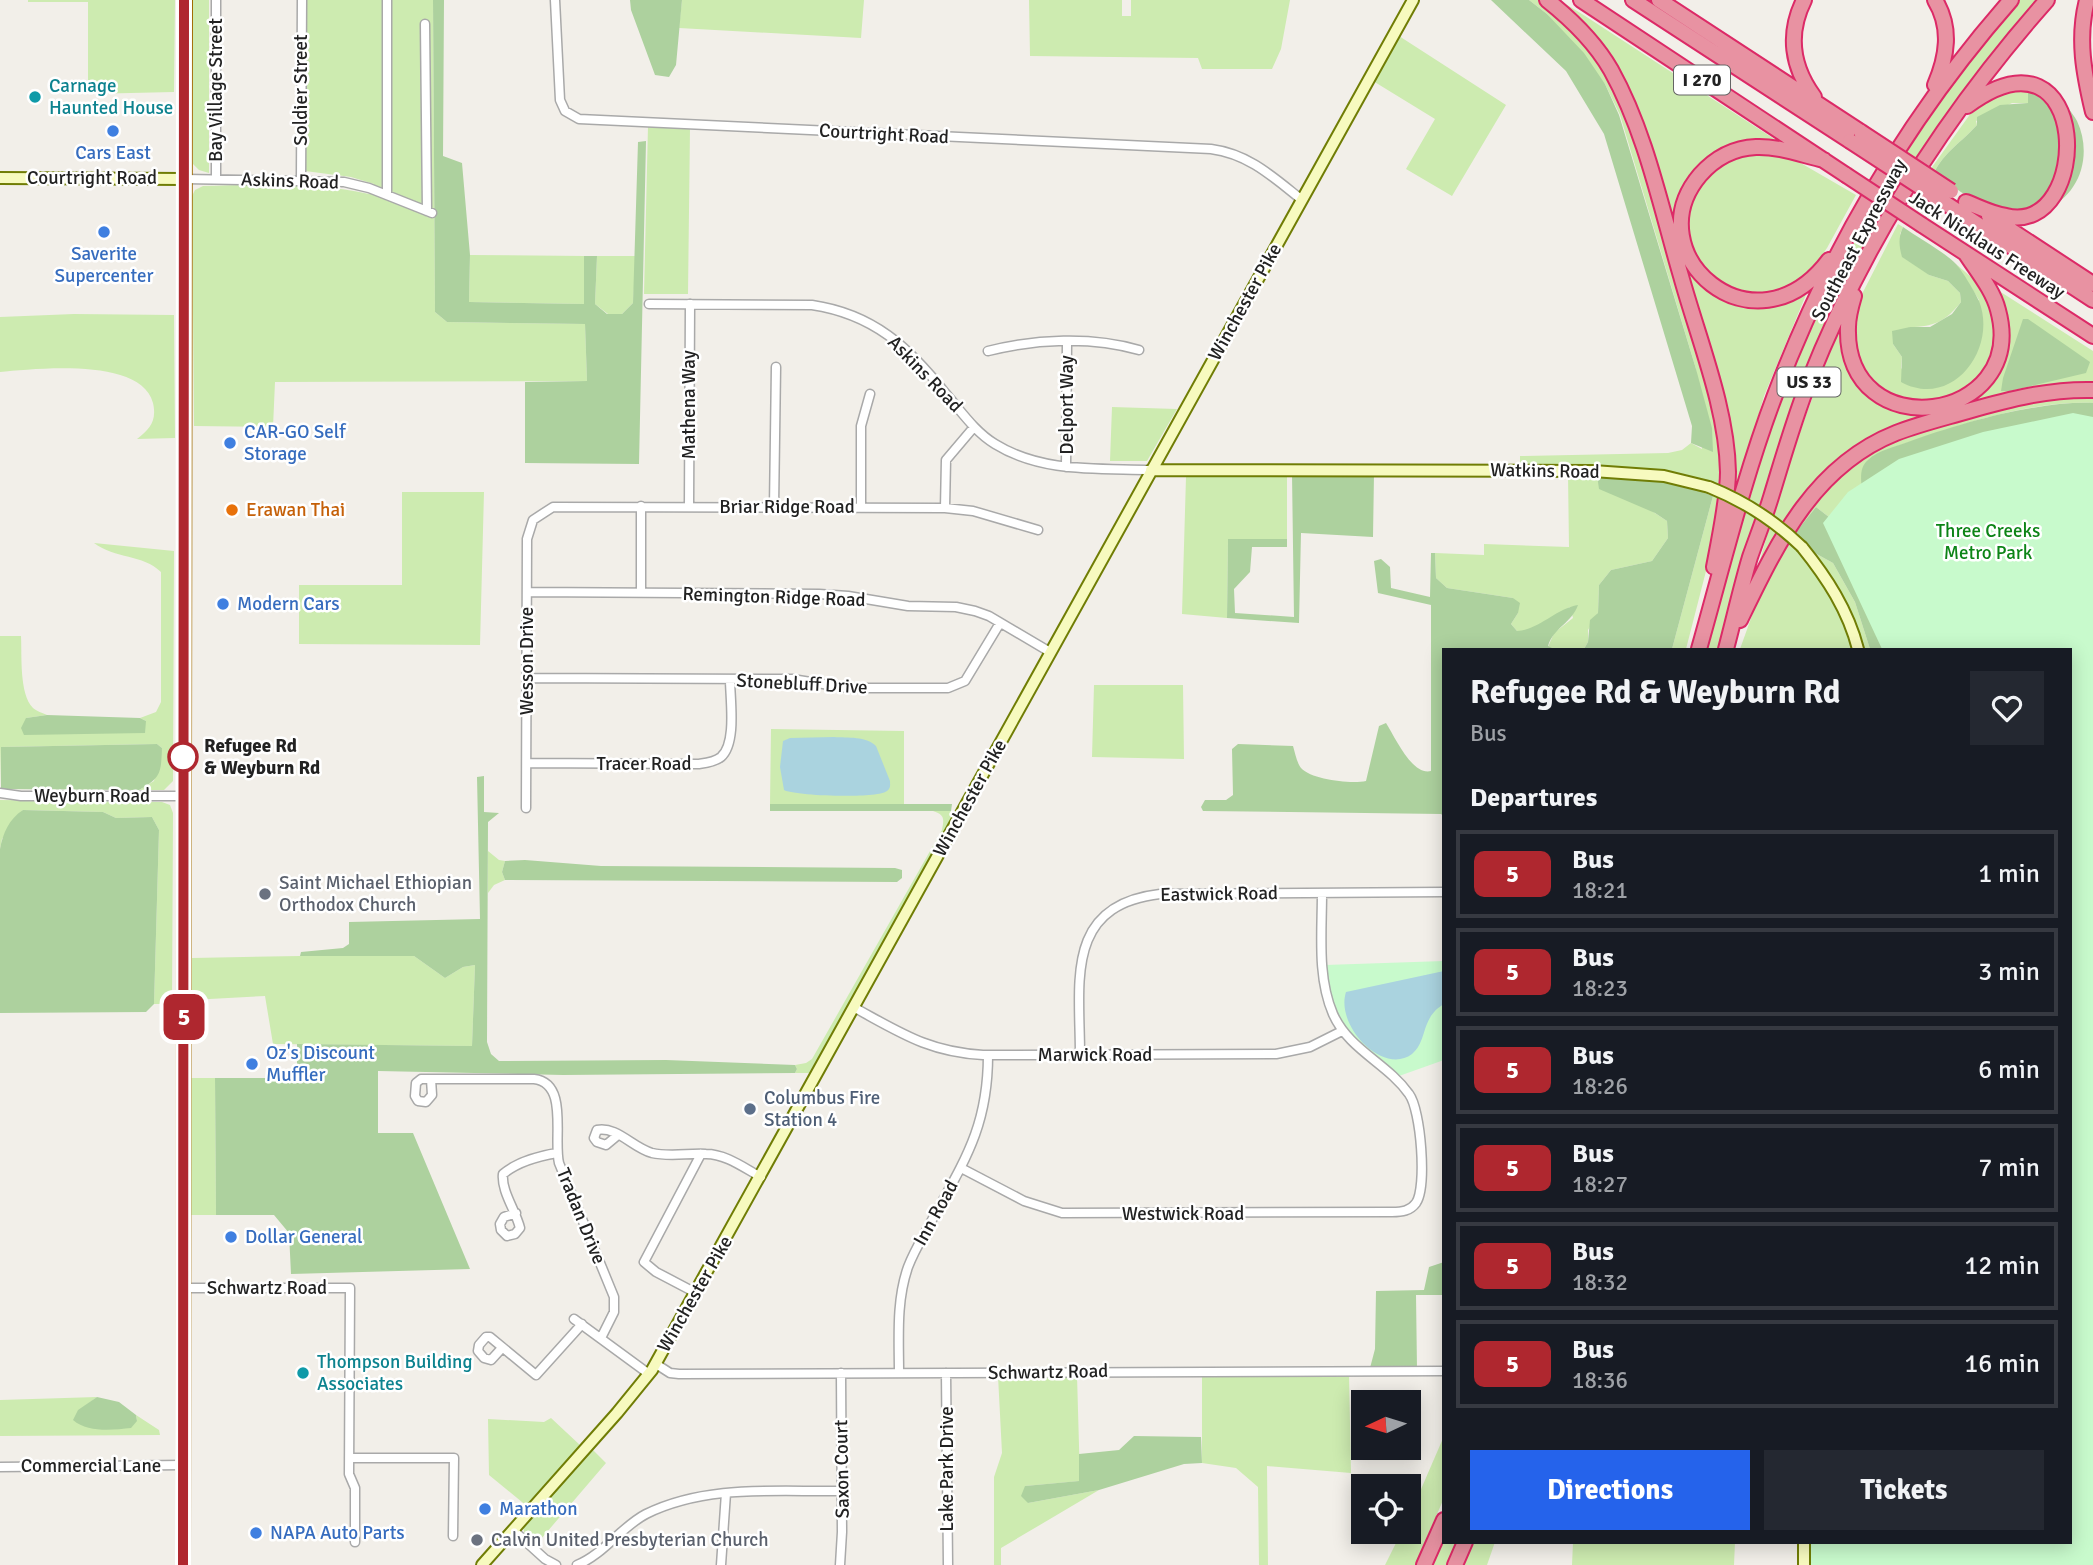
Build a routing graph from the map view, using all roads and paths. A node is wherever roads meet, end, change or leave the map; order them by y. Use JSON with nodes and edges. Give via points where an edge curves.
{"nodes":[{"id":1,"x":184,"y":0,"type":"edge"},
{"id":2,"x":216,"y":0,"type":"edge"},
{"id":3,"x":302,"y":0,"type":"edge"},
{"id":4,"x":387,"y":0,"type":"edge"},
{"id":5,"x":555,"y":0,"type":"edge"},
{"id":6,"x":1413,"y":0,"type":"edge"},
{"id":7,"x":1547,"y":0,"type":"edge"},
{"id":8,"x":1581,"y":0,"type":"edge"},
{"id":9,"x":1633,"y":0,"type":"edge"},
{"id":10,"x":1659,"y":0,"type":"edge"},
{"id":11,"x":1804,"y":0,"type":"edge"},
{"id":12,"x":1935,"y":0,"type":"edge"},
{"id":13,"x":2011,"y":0,"type":"edge"},
{"id":14,"x":2047,"y":0,"type":"edge"},
{"id":15,"x":2087,"y":0,"type":"edge"},
{"id":16,"x":425,"y":24,"type":"dead end"},
{"id":17,"x":1819,"y":104,"type":"junction"},
{"id":18,"x":1926,"y":108,"type":"junction"},
{"id":19,"x":2081,"y":113,"type":"edge"},
{"id":20,"x":1954,"y":115,"type":"junction"},
{"id":21,"x":1856,"y":136,"type":"junction"},
{"id":22,"x":1824,"y":160,"type":"junction"},
{"id":23,"x":0,"y":178,"type":"edge"},
{"id":24,"x":185,"y":178,"type":"junction"},
{"id":25,"x":216,"y":179,"type":"junction"},
{"id":26,"x":301,"y":179,"type":"junction"},
{"id":27,"x":387,"y":195,"type":"junction"},
{"id":28,"x":1948,"y":197,"type":"junction"},
{"id":29,"x":2070,"y":199,"type":"dead end"},
{"id":30,"x":1302,"y":200,"type":"junction"},
{"id":31,"x":1966,"y":202,"type":"junction"},
{"id":32,"x":1854,"y":224,"type":"junction"},
{"id":33,"x":1966,"y":254,"type":"junction"},
{"id":34,"x":1859,"y":271,"type":"junction"},
{"id":35,"x":2093,"y":284,"type":"edge"},
{"id":36,"x":2093,"y":300,"type":"edge"},
{"id":37,"x":649,"y":304,"type":"dead end"},
{"id":38,"x":690,"y":304,"type":"junction"},
{"id":39,"x":2093,"y":336,"type":"edge"},
{"id":40,"x":1067,"y":343,"type":"junction"},
{"id":41,"x":1139,"y":350,"type":"dead end"},
{"id":42,"x":988,"y":351,"type":"dead end"},
{"id":43,"x":776,"y":367,"type":"dead end"},
{"id":44,"x":2093,"y":390,"type":"edge"},
{"id":45,"x":870,"y":394,"type":"dead end"},
{"id":46,"x":974,"y":427,"type":"junction"},
{"id":47,"x":1066,"y":467,"type":"junction"},
{"id":48,"x":1151,"y":470,"type":"junction"},
{"id":49,"x":641,"y":506,"type":"junction"},
{"id":50,"x":689,"y":506,"type":"junction"},
{"id":51,"x":774,"y":507,"type":"junction"},
{"id":52,"x":861,"y":507,"type":"junction"},
{"id":53,"x":945,"y":508,"type":"junction"},
{"id":54,"x":536,"y":517,"type":"joint"},
{"id":55,"x":1038,"y":530,"type":"dead end"},
{"id":56,"x":527,"y":592,"type":"junction"},
{"id":57,"x":641,"y":593,"type":"junction"},
{"id":58,"x":1000,"y":623,"type":"junction"},
{"id":59,"x":1698,"y":648,"type":"edge"},
{"id":60,"x":1698,"y":648,"type":"edge"},
{"id":61,"x":1726,"y":648,"type":"edge"},
{"id":62,"x":1726,"y":648,"type":"edge"},
{"id":63,"x":1858,"y":648,"type":"edge"},
{"id":64,"x":1050,"y":652,"type":"junction"},
{"id":65,"x":527,"y":678,"type":"junction"},
{"id":66,"x":730,"y":679,"type":"junction"},
{"id":67,"x":527,"y":763,"type":"junction"},
{"id":68,"x":0,"y":793,"type":"edge"},
{"id":69,"x":183,"y":796,"type":"junction"},
{"id":70,"x":526,"y":808,"type":"dead end"},
{"id":71,"x":1442,"y":892,"type":"edge"},
{"id":72,"x":1322,"y":893,"type":"junction"},
{"id":73,"x":855,"y":1008,"type":"junction"},
{"id":74,"x":1342,"y":1031,"type":"junction"},
{"id":75,"x":988,"y":1055,"type":"junction"},
{"id":76,"x":1080,"y":1055,"type":"junction"},
{"id":77,"x":432,"y":1079,"type":"dead end"},
{"id":78,"x":618,"y":1135,"type":"dead end"},
{"id":79,"x":556,"y":1153,"type":"junction"},
{"id":80,"x":701,"y":1154,"type":"junction"},
{"id":81,"x":961,"y":1168,"type":"junction"},
{"id":82,"x":761,"y":1177,"type":"junction"},
{"id":83,"x":516,"y":1213,"type":"dead end"},
{"id":84,"x":183,"y":1288,"type":"junction"},
{"id":85,"x":696,"y":1293,"type":"junction"},
{"id":86,"x":601,"y":1338,"type":"junction"},
{"id":87,"x":502,"y":1348,"type":"dead end"},
{"id":88,"x":656,"y":1364,"type":"junction"},
{"id":89,"x":1442,"y":1371,"type":"edge"},
{"id":90,"x":841,"y":1373,"type":"junction"},
{"id":91,"x":899,"y":1373,"type":"junction"},
{"id":92,"x":946,"y":1373,"type":"junction"},
{"id":93,"x":649,"y":1374,"type":"junction"},
{"id":94,"x":350,"y":1458,"type":"junction"},
{"id":95,"x":183,"y":1465,"type":"junction"},
{"id":96,"x":0,"y":1467,"type":"edge"},
{"id":97,"x":842,"y":1491,"type":"junction"},
{"id":98,"x":726,"y":1493,"type":"junction"},
{"id":99,"x":1442,"y":1524,"type":"edge"},
{"id":100,"x":513,"y":1531,"type":"junction"},
{"id":101,"x":453,"y":1536,"type":"dead end"},
{"id":102,"x":355,"y":1542,"type":"dead end"},
{"id":103,"x":1464,"y":1544,"type":"edge"},
{"id":104,"x":1804,"y":1544,"type":"edge"},
{"id":105,"x":183,"y":1565,"type":"edge"},
{"id":106,"x":482,"y":1565,"type":"edge"},
{"id":107,"x":556,"y":1565,"type":"edge"},
{"id":108,"x":578,"y":1565,"type":"edge"},
{"id":109,"x":721,"y":1565,"type":"edge"},
{"id":110,"x":840,"y":1565,"type":"edge"},
{"id":111,"x":947,"y":1565,"type":"edge"},
{"id":112,"x":1424,"y":1565,"type":"edge"},
{"id":113,"x":1455,"y":1565,"type":"edge"},
{"id":114,"x":1804,"y":1565,"type":"edge"}],
"edges":[{"from":1,"to":24,"type":"main road"},
{"from":2,"to":25,"type":"street","name":"Bay Village Street"},
{"from":3,"to":26,"type":"street","name":"Soldier Street"},
{"from":4,"to":27,"type":"street"},
{"from":5,"to":30,"type":"street","name":"Courtright Road","via":[[560,100],[565,111],[579,119],[1223,150],[1250,160]]},
{"from":6,"to":30,"type":"main road","name":"Winchester Pike"},
{"from":7,"to":59,"type":"highway","via":[[1594,46],[1625,99],[1715,396],[1728,474]]},
{"from":8,"to":22,"type":"highway","name":"Jack Nicklaus Freeway","number":"I 270"},
{"from":9,"to":21,"type":"highway","number":"I 270"},
{"from":10,"to":17,"type":"highway"},
{"from":11,"to":17,"type":"highway","via":[[1793,46],[1800,72]]},
{"from":12,"to":18,"type":"highway","via":[[1944,20],[1947,45]]},
{"from":13,"to":18,"type":"highway","name":"Southeast Expressway","number":"US 33"},
{"from":14,"to":20,"type":"highway","name":"Southeast Expressway","number":"US 33"},
{"from":15,"to":19,"type":"highway","via":[[2082,22]]},
{"from":16,"to":27,"type":"street","name":"Askins Road","via":[[430,212]]},
{"from":17,"to":21,"type":"highway"},
{"from":18,"to":32,"type":"highway","name":"Southeast Expressway","number":"US 33"},
{"from":19,"to":20,"type":"highway","via":[[2052,90],[2019,83],[1994,89]]},
{"from":20,"to":34,"type":"highway","name":"Southeast Expressway","number":"US 33","via":[[1903,192]]},
{"from":21,"to":28,"type":"highway","bridge":true},
{"from":22,"to":32,"type":"highway","via":[[1764,147],[1740,149],[1716,160],[1696,181],[1684,208],[1690,260],[1702,276],[1727,294],[1757,301],[1776,299],[1810,282]]},
{"from":22,"to":33,"type":"highway","name":"Jack Nicklaus Freeway","number":"I 270","bridge":true},
{"from":23,"to":24,"type":"main road","name":"Courtright Road"},
{"from":24,"to":25,"type":"street","name":"Askins Road"},
{"from":24,"to":69,"type":"main road"},
{"from":25,"to":26,"type":"street","name":"Askins Road"},
{"from":26,"to":27,"type":"street","name":"Askins Road","via":[[344,182]]},
{"from":28,"to":31,"type":"highway"},
{"from":28,"to":36,"type":"highway","name":"Jack Nicklaus Freeway"},
{"from":29,"to":31,"type":"highway","via":[[2042,215],[2019,218]]},
{"from":30,"to":48,"type":"main road","name":"Winchester Pike"},
{"from":31,"to":35,"type":"highway"},
{"from":32,"to":60,"type":"highway","name":"Southeast Expressway","number":"US 33","via":[[1775,396]]},
{"from":33,"to":34,"type":"highway","via":[[1998,308],[1998,355],[1974,391],[1936,408],[1910,408],[1890,401],[1860,376],[1850,351],[1847,324]]},
{"from":33,"to":39,"type":"highway","name":"Jack Nicklaus Freeway","number":"I 270"},
{"from":34,"to":61,"type":"highway","name":"Southeast Expressway","number":"US 33","via":[[1814,370],[1785,449]]},
{"from":37,"to":38,"type":"street","name":"Askins Road"},
{"from":38,"to":46,"type":"street","name":"Askins Road","via":[[812,305],[859,317],[904,347]]},
{"from":38,"to":50,"type":"street","name":"Mathena Way"},
{"from":40,"to":41,"type":"street","via":[[1116,343]]},
{"from":40,"to":42,"type":"street","via":[[1032,342]]},
{"from":40,"to":47,"type":"street","name":"Delport Way"},
{"from":43,"to":51,"type":"street"},
{"from":44,"to":62,"type":"highway","via":[[2029,395],[1927,422],[1878,442],[1848,461],[1819,486],[1793,520]]},
{"from":45,"to":52,"type":"street","via":[[861,426]]},
{"from":46,"to":47,"type":"street","name":"Askins Road","via":[[1017,455]]},
{"from":46,"to":53,"type":"street","via":[[946,460]]},
{"from":47,"to":48,"type":"street","name":"Askins Road"},
{"from":48,"to":63,"type":"main road","name":"Watkins Road","bridge":true,"via":[[1593,471],[1664,476],[1709,487],[1755,509],[1802,547],[1836,594]]},
{"from":48,"to":64,"type":"main road","name":"Winchester Pike"},
{"from":49,"to":50,"type":"street","name":"Briar Ridge Road"},
{"from":49,"to":54,"type":"street","name":"Briar Ridge Road","via":[[553,507]]},
{"from":49,"to":57,"type":"street"},
{"from":50,"to":51,"type":"street","name":"Briar Ridge Road"},
{"from":51,"to":52,"type":"street","name":"Briar Ridge Road"},
{"from":52,"to":53,"type":"street","name":"Briar Ridge Road"},
{"from":53,"to":55,"type":"street","name":"Briar Ridge Road","via":[[973,511]]},
{"from":54,"to":56,"type":"street","name":"Wesson Drive","via":[[527,535]]},
{"from":56,"to":57,"type":"street","name":"Remington Ridge Road"},
{"from":56,"to":65,"type":"street","name":"Wesson Drive"},
{"from":57,"to":58,"type":"street","name":"Remington Ridge Road","via":[[848,596],[908,606],[964,608]]},
{"from":58,"to":64,"type":"street","name":"Remington Ridge Road"},
{"from":58,"to":66,"type":"street","name":"Stonebluff Drive","via":[[965,681],[952,688],[848,688],[792,680]]},
{"from":64,"to":73,"type":"main road","name":"Winchester Pike"},
{"from":65,"to":66,"type":"street","name":"Stonebluff Drive"},
{"from":65,"to":67,"type":"street","name":"Wesson Drive"},
{"from":66,"to":67,"type":"street","name":"Tracer Road","via":[[729,744],[714,761]]},
{"from":67,"to":70,"type":"street","name":"Wesson Drive"},
{"from":68,"to":69,"type":"street","name":"Weyburn Road"},
{"from":69,"to":84,"type":"main road"},
{"from":71,"to":72,"type":"street","name":"Eastwick Road"},
{"from":72,"to":74,"type":"street","via":[[1326,998]]},
{"from":72,"to":76,"type":"street","name":"Eastwick Road","via":[[1160,894],[1135,898],[1110,910],[1092,932],[1081,957]]},
{"from":73,"to":75,"type":"street","name":"Marwick Road","via":[[944,1051]]},
{"from":73,"to":82,"type":"main road","name":"Winchester Pike"},
{"from":74,"to":76,"type":"street","name":"Marwick Road","via":[[1310,1047],[1276,1054]]},
{"from":74,"to":81,"type":"street","name":"Westwick Road","via":[[1403,1085],[1415,1105],[1420,1130],[1420,1191],[1409,1210],[1077,1214],[1035,1206]]},
{"from":75,"to":76,"type":"street","name":"Marwick Road"},
{"from":75,"to":81,"type":"street","name":"Inn Road","via":[[982,1117]]},
{"from":77,"to":79,"type":"street","name":"Tradan Drive","via":[[545,1081],[556,1100]]},
{"from":78,"to":80,"type":"street","via":[[652,1153]]},
{"from":79,"to":83,"type":"street","via":[[503,1174]]},
{"from":79,"to":86,"type":"street","name":"Tradan Drive","via":[[614,1297],[614,1312]]},
{"from":80,"to":82,"type":"street","via":[[723,1157]]},
{"from":80,"to":85,"type":"street","via":[[643,1262]]},
{"from":81,"to":91,"type":"street","name":"Inn Road","via":[[904,1280]]},
{"from":82,"to":85,"type":"main road","name":"Winchester Pike"},
{"from":84,"to":94,"type":"street","name":"Schwartz Road","via":[[350,1288]]},
{"from":84,"to":95,"type":"main road"},
{"from":85,"to":88,"type":"main road","name":"Winchester Pike"},
{"from":86,"to":87,"type":"street","via":[[578,1322],[536,1375]]},
{"from":86,"to":93,"type":"street"},
{"from":88,"to":90,"type":"street","name":"Schwartz Road","via":[[679,1374]]},
{"from":88,"to":93,"type":"main road","name":"Winchester Pike"},
{"from":89,"to":92,"type":"street","name":"Schwartz Road"},
{"from":90,"to":91,"type":"street","name":"Schwartz Road"},
{"from":90,"to":97,"type":"street","name":"Saxon Court"},
{"from":91,"to":92,"type":"street","name":"Schwartz Road"},
{"from":92,"to":111,"type":"street","name":"Lake Park Drive"},
{"from":93,"to":100,"type":"main road","name":"Winchester Pike"},
{"from":94,"to":101,"type":"street","via":[[454,1458]]},
{"from":94,"to":102,"type":"street"},
{"from":95,"to":96,"type":"street","name":"Commercial Lane"},
{"from":95,"to":105,"type":"main road"},
{"from":97,"to":98,"type":"street"},
{"from":97,"to":110,"type":"street","name":"Saxon Court"},
{"from":98,"to":108,"type":"street","via":[[702,1494],[644,1515]]},
{"from":98,"to":109,"type":"street"},
{"from":99,"to":112,"type":"highway"},
{"from":100,"to":106,"type":"main road","name":"Winchester Pike"},
{"from":100,"to":107,"type":"street"},
{"from":103,"to":113,"type":"highway"},
{"from":104,"to":114,"type":"main road"}]}
